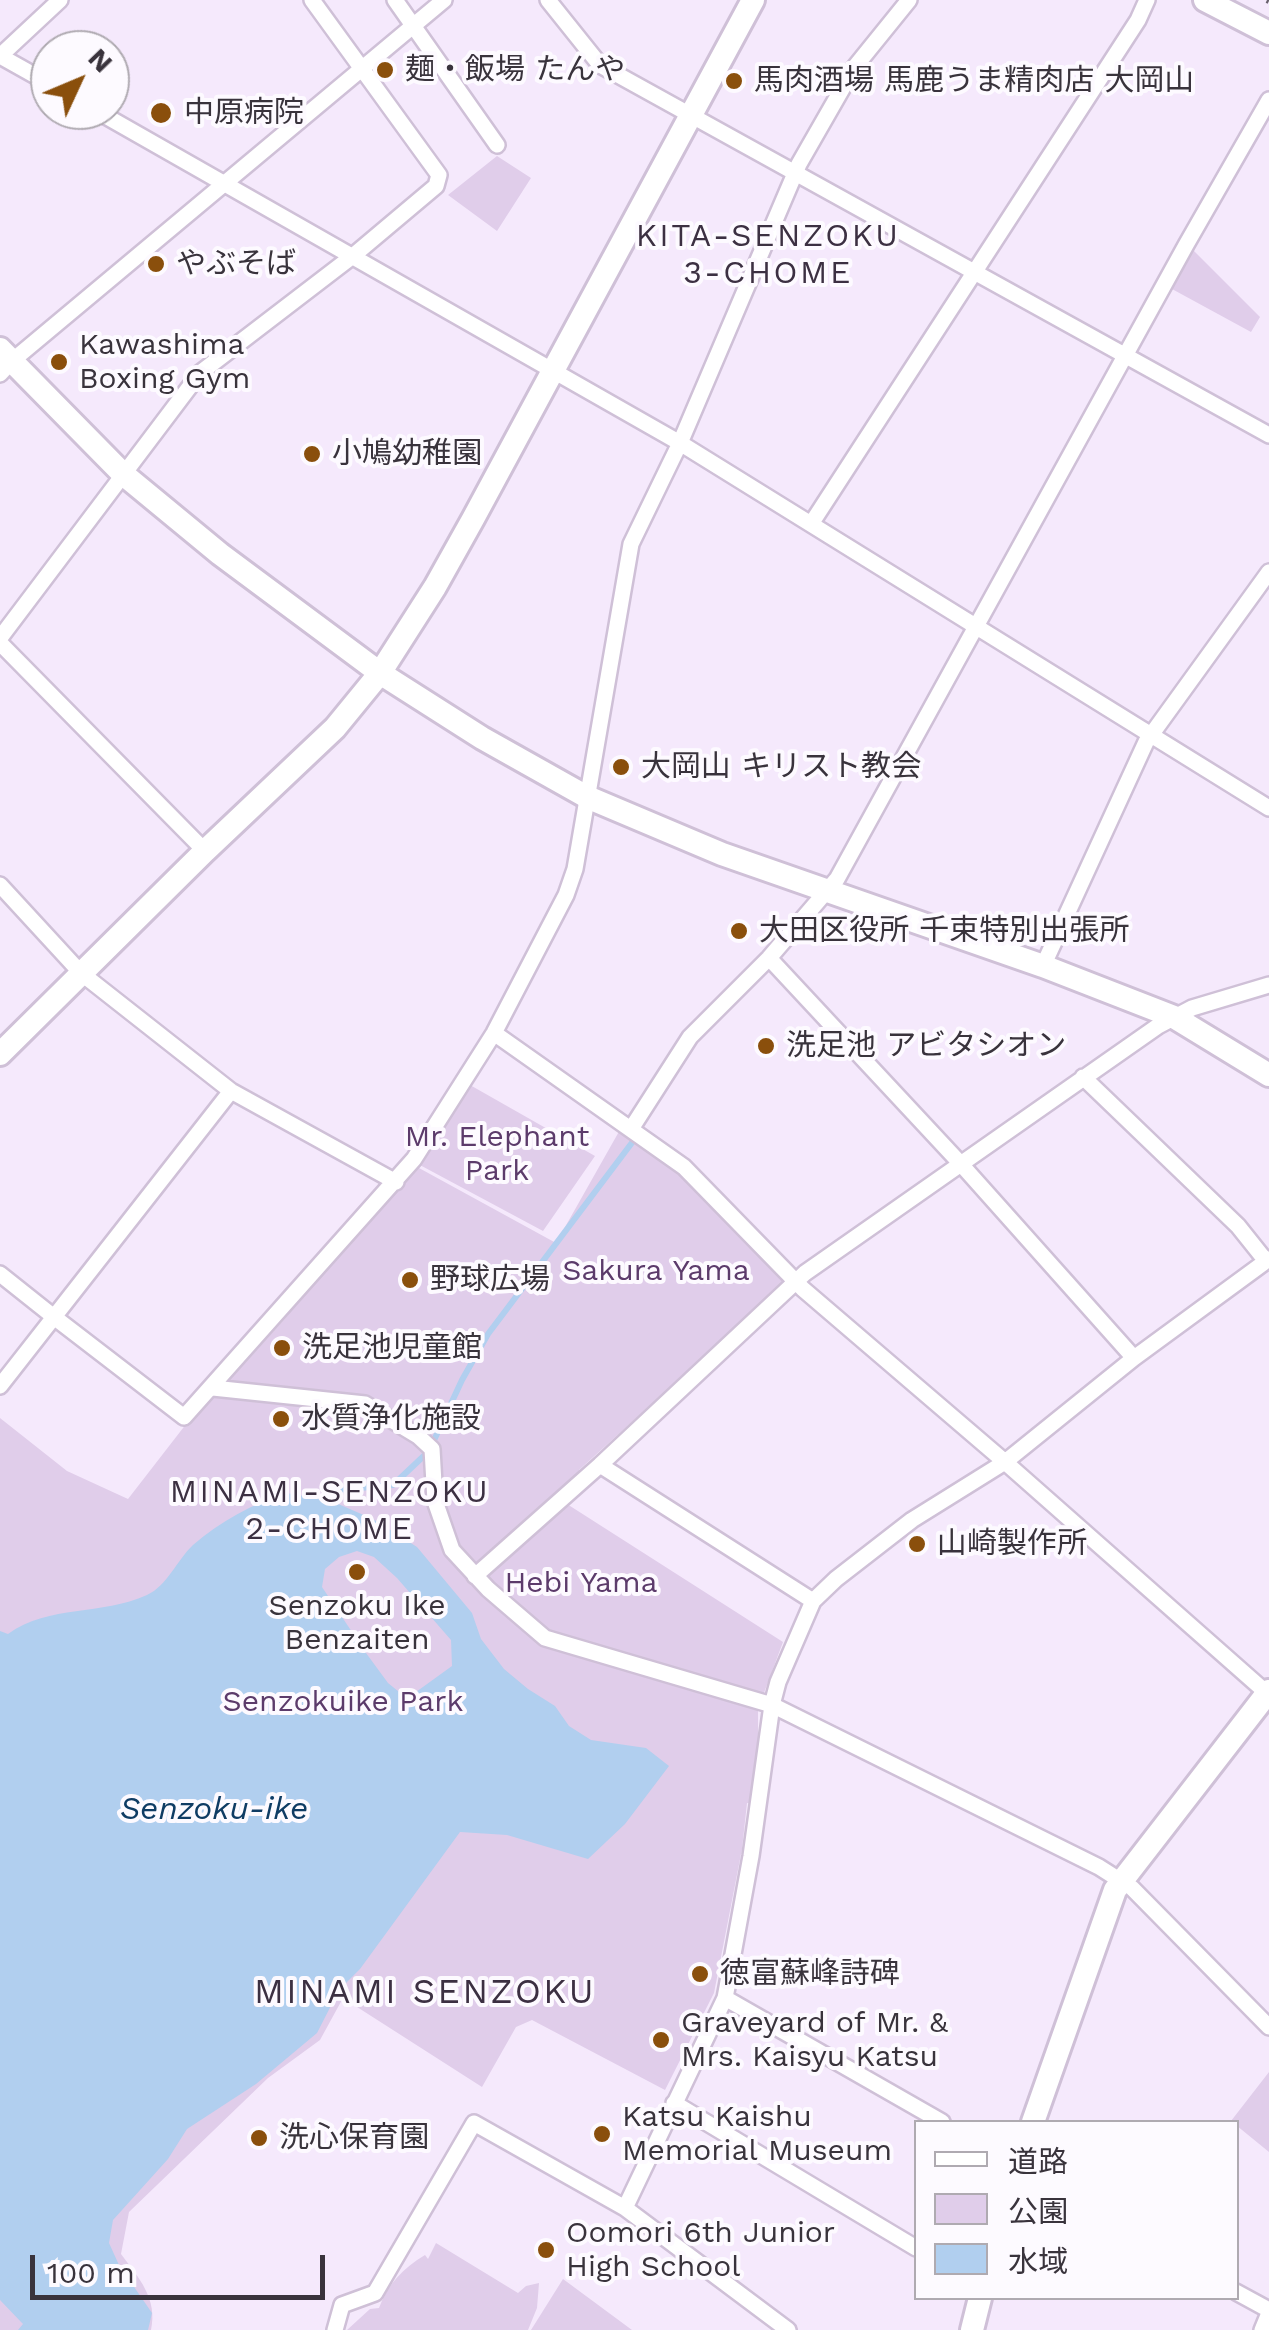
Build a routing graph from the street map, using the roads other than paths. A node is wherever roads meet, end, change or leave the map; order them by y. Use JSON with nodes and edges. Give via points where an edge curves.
{"nodes":[{"id":1,"x":60,"y":0,"type":"edge"},
{"id":2,"x":312,"y":0,"type":"edge"},
{"id":3,"x":395,"y":0,"type":"edge"},
{"id":4,"x":444,"y":0,"type":"edge"},
{"id":5,"x":548,"y":0,"type":"edge"},
{"id":6,"x":753,"y":0,"type":"edge"},
{"id":7,"x":909,"y":0,"type":"edge"},
{"id":8,"x":1148,"y":0,"type":"edge"},
{"id":9,"x":1205,"y":0,"type":"edge"},
{"id":10,"x":413,"y":25,"type":"junction"},
{"id":11,"x":1269,"y":33,"type":"edge"},
{"id":12,"x":0,"y":56,"type":"edge"},
{"id":13,"x":362,"y":68,"type":"junction"},
{"id":14,"x":30,"y":73,"type":"edge"},
{"id":15,"x":1269,"y":100,"type":"edge"},
{"id":16,"x":690,"y":116,"type":"junction"},
{"id":17,"x":130,"y":129,"type":"edge"},
{"id":18,"x":497,"y":145,"type":"dead end"},
{"id":19,"x":794,"y":174,"type":"junction"},
{"id":20,"x":224,"y":182,"type":"junction"},
{"id":21,"x":354,"y":254,"type":"junction"},
{"id":22,"x":975,"y":273,"type":"junction"},
{"id":23,"x":1125,"y":356,"type":"junction"},
{"id":24,"x":4,"y":361,"type":"edge"},
{"id":25,"x":552,"y":371,"type":"junction"},
{"id":26,"x":1269,"y":435,"type":"edge"},
{"id":27,"x":680,"y":442,"type":"junction"},
{"id":28,"x":123,"y":474,"type":"junction"},
{"id":29,"x":811,"y":524,"type":"junction"},
{"id":30,"x":1269,"y":572,"type":"edge"},
{"id":31,"x":977,"y":624,"type":"junction"},
{"id":32,"x":0,"y":640,"type":"edge"},
{"id":33,"x":380,"y":673,"type":"junction"},
{"id":34,"x":1152,"y":734,"type":"junction"},
{"id":35,"x":587,"y":797,"type":"junction"},
{"id":36,"x":1269,"y":808,"type":"edge"},
{"id":37,"x":205,"y":850,"type":"junction"},
{"id":38,"x":0,"y":885,"type":"edge"},
{"id":39,"x":827,"y":892,"type":"junction"},
{"id":40,"x":769,"y":958,"type":"junction"},
{"id":41,"x":1042,"y":966,"type":"junction"},
{"id":42,"x":81,"y":973,"type":"junction"},
{"id":43,"x":1269,"y":986,"type":"edge"},
{"id":44,"x":1174,"y":1017,"type":"junction"},
{"id":45,"x":494,"y":1033,"type":"junction"},
{"id":46,"x":0,"y":1054,"type":"edge"},
{"id":47,"x":1269,"y":1075,"type":"edge"},
{"id":48,"x":1083,"y":1077,"type":"junction"},
{"id":49,"x":231,"y":1092,"type":"junction"},
{"id":50,"x":630,"y":1129,"type":"junction"},
{"id":51,"x":960,"y":1163,"type":"junction"},
{"id":52,"x":396,"y":1182,"type":"junction"},
{"id":53,"x":1268,"y":1260,"type":"edge"},
{"id":54,"x":0,"y":1274,"type":"edge"},
{"id":55,"x":796,"y":1282,"type":"junction"},
{"id":56,"x":54,"y":1317,"type":"junction"},
{"id":57,"x":1134,"y":1358,"type":"junction"},
{"id":58,"x":0,"y":1386,"type":"edge"},
{"id":59,"x":213,"y":1388,"type":"junction"},
{"id":60,"x":1006,"y":1462,"type":"junction"},
{"id":61,"x":600,"y":1465,"type":"junction"},
{"id":62,"x":476,"y":1576,"type":"junction"},
{"id":63,"x":813,"y":1602,"type":"junction"},
{"id":64,"x":1268,"y":1693,"type":"edge"},
{"id":65,"x":772,"y":1705,"type":"junction"},
{"id":66,"x":1122,"y":1882,"type":"junction"},
{"id":67,"x":725,"y":1998,"type":"junction"},
{"id":68,"x":1269,"y":2027,"type":"edge"},
{"id":69,"x":674,"y":2103,"type":"junction"},
{"id":70,"x":938,"y":2120,"type":"edge"},
{"id":71,"x":1034,"y":2120,"type":"edge"},
{"id":72,"x":626,"y":2208,"type":"junction"},
{"id":73,"x":914,"y":2247,"type":"edge"},
{"id":74,"x":1239,"y":2294,"type":"edge"},
{"id":75,"x":980,"y":2300,"type":"edge"},
{"id":76,"x":1269,"y":2312,"type":"edge"},
{"id":77,"x":335,"y":2330,"type":"edge"},
{"id":78,"x":788,"y":2330,"type":"edge"},
{"id":79,"x":972,"y":2330,"type":"edge"},
{"id":80,"x":1262,"y":2330,"type":"edge"}],
"edges":[{"from":1,"to":12,"type":"street"},
{"from":2,"to":13,"type":"street"},
{"from":3,"to":10,"type":"street"},
{"from":4,"to":10,"type":"street"},
{"from":5,"to":16,"type":"street","via":[[600,65]]},
{"from":6,"to":16,"type":"street"},
{"from":7,"to":19,"type":"street","via":[[854,68]]},
{"from":8,"to":22,"type":"street"},
{"from":9,"to":11,"type":"street"},
{"from":10,"to":13,"type":"street"},
{"from":10,"to":18,"type":"street"},
{"from":12,"to":14,"type":"street"},
{"from":13,"to":20,"type":"street"},
{"from":13,"to":21,"type":"street","via":[[439,175],[436,186]]},
{"from":15,"to":23,"type":"street"},
{"from":16,"to":19,"type":"street"},
{"from":16,"to":25,"type":"street"},
{"from":17,"to":20,"type":"street"},
{"from":19,"to":22,"type":"street"},
{"from":19,"to":27,"type":"street"},
{"from":20,"to":21,"type":"street"},
{"from":20,"to":24,"type":"street"},
{"from":21,"to":25,"type":"street"},
{"from":21,"to":28,"type":"street","via":[[200,373]]},
{"from":22,"to":23,"type":"street"},
{"from":22,"to":29,"type":"street"},
{"from":23,"to":26,"type":"street"},
{"from":23,"to":31,"type":"street"},
{"from":24,"to":28,"type":"street"},
{"from":25,"to":27,"type":"street"},
{"from":25,"to":33,"type":"street","via":[[435,587]]},
{"from":27,"to":29,"type":"street"},
{"from":27,"to":35,"type":"street","via":[[630,544]]},
{"from":28,"to":32,"type":"street"},
{"from":28,"to":33,"type":"street"},
{"from":29,"to":31,"type":"street"},
{"from":30,"to":34,"type":"street"},
{"from":31,"to":34,"type":"street"},
{"from":31,"to":39,"type":"street"},
{"from":32,"to":37,"type":"street"},
{"from":33,"to":35,"type":"street"},
{"from":33,"to":37,"type":"street","via":[[335,728]]},
{"from":34,"to":36,"type":"street"},
{"from":34,"to":41,"type":"street"},
{"from":35,"to":39,"type":"street"},
{"from":35,"to":45,"type":"street","via":[[566,895]]},
{"from":37,"to":42,"type":"street"},
{"from":38,"to":42,"type":"street"},
{"from":39,"to":40,"type":"street"},
{"from":39,"to":41,"type":"street"},
{"from":40,"to":50,"type":"street","via":[[690,1037]]},
{"from":40,"to":51,"type":"street"},
{"from":41,"to":44,"type":"street"},
{"from":42,"to":46,"type":"street"},
{"from":42,"to":49,"type":"street"},
{"from":43,"to":44,"type":"street"},
{"from":44,"to":47,"type":"street"},
{"from":44,"to":48,"type":"street"},
{"from":45,"to":50,"type":"street"},
{"from":45,"to":52,"type":"street"},
{"from":48,"to":51,"type":"street"},
{"from":48,"to":53,"type":"street"},
{"from":49,"to":52,"type":"street"},
{"from":49,"to":56,"type":"street"},
{"from":50,"to":55,"type":"street","via":[[684,1167]]},
{"from":51,"to":55,"type":"street"},
{"from":51,"to":57,"type":"street"},
{"from":52,"to":59,"type":"street"},
{"from":53,"to":57,"type":"street"},
{"from":54,"to":56,"type":"street"},
{"from":55,"to":60,"type":"street"},
{"from":55,"to":61,"type":"street"},
{"from":56,"to":58,"type":"street"},
{"from":56,"to":59,"type":"street","via":[[184,1417]]},
{"from":57,"to":60,"type":"street"},
{"from":59,"to":62,"type":"street","via":[[365,1404],[418,1436],[432,1450],[435,1500],[452,1550]]},
{"from":60,"to":63,"type":"street","via":[[912,1520]]},
{"from":60,"to":64,"type":"street"},
{"from":61,"to":62,"type":"street"},
{"from":61,"to":63,"type":"street"},
{"from":62,"to":65,"type":"street","via":[[546,1638]]},
{"from":63,"to":65,"type":"street"},
{"from":64,"to":66,"type":"street"},
{"from":65,"to":66,"type":"street"},
{"from":65,"to":67,"type":"street"},
{"from":66,"to":68,"type":"street"},
{"from":66,"to":71,"type":"street"},
{"from":67,"to":69,"type":"street"},
{"from":67,"to":70,"type":"street"},
{"from":69,"to":72,"type":"street"},
{"from":69,"to":73,"type":"street"},
{"from":72,"to":77,"type":"street","via":[[474,2123],[392,2268],[374,2293],[342,2305]]},
{"from":72,"to":78,"type":"street"},
{"from":74,"to":76,"type":"street"},
{"from":75,"to":79,"type":"street"},
{"from":76,"to":80,"type":"street"}]}
